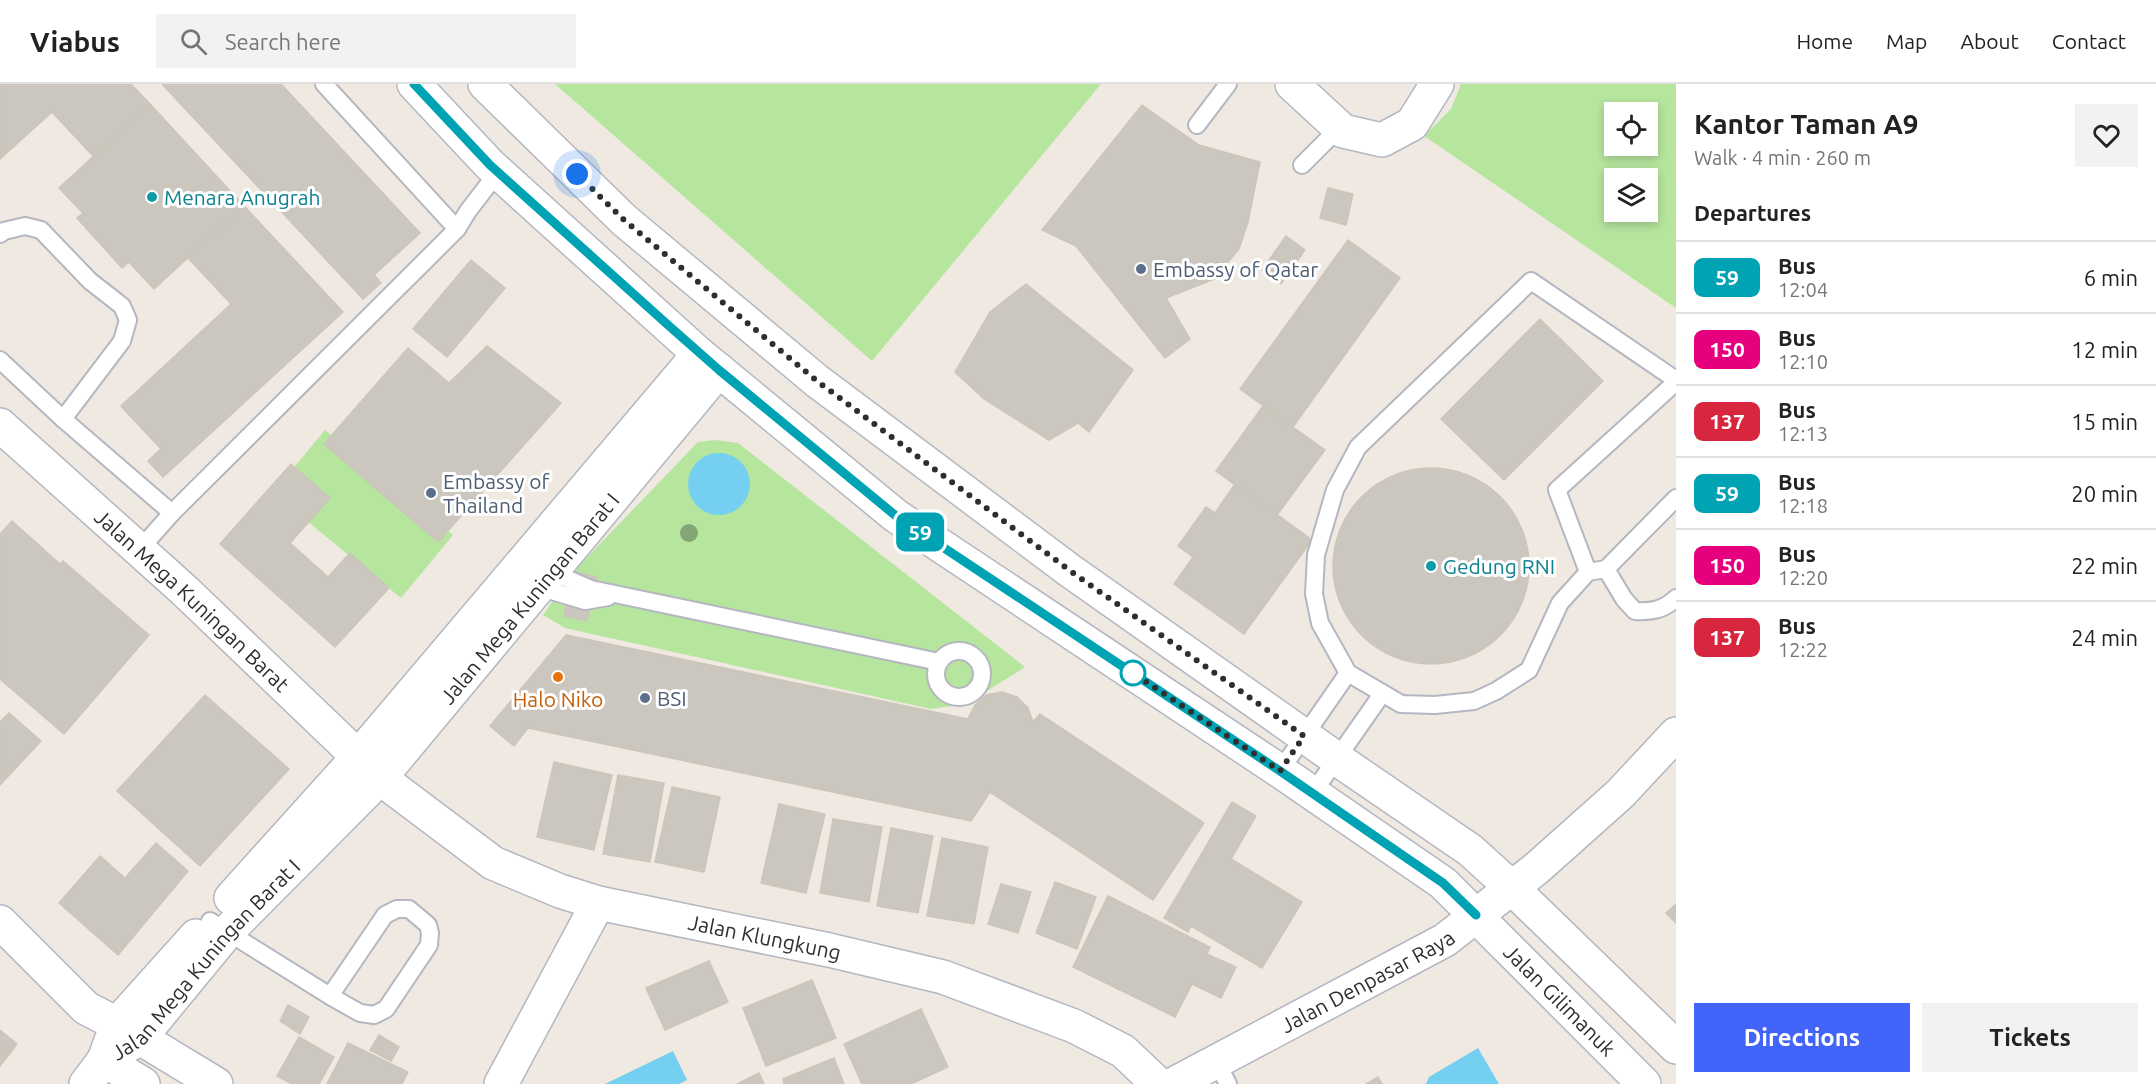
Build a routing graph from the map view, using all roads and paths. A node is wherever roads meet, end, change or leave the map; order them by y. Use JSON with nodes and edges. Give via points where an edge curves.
{"nodes":[{"id":1,"x":324,"y":84,"type":"edge"},
{"id":2,"x":414,"y":84,"type":"edge"},
{"id":3,"x":485,"y":84,"type":"edge"},
{"id":4,"x":1228,"y":84,"type":"edge"},
{"id":5,"x":1292,"y":84,"type":"edge"},
{"id":6,"x":1437,"y":84,"type":"edge"},
{"id":7,"x":1197,"y":125,"type":"dead end"},
{"id":8,"x":1340,"y":128,"type":"junction"},
{"id":9,"x":1302,"y":165,"type":"dead end"},
{"id":10,"x":498,"y":172,"type":"junction"},
{"id":11,"x":457,"y":229,"type":"junction"},
{"id":12,"x":0,"y":234,"type":"edge"},
{"id":13,"x":0,"y":360,"type":"edge"},
{"id":14,"x":709,"y":362,"type":"junction"},
{"id":15,"x":1676,"y":381,"type":"edge"},
{"id":16,"x":63,"y":419,"type":"junction"},
{"id":17,"x":0,"y":424,"type":"edge"},
{"id":18,"x":1676,"y":498,"type":"edge"},
{"id":19,"x":172,"y":513,"type":"junction"},
{"id":20,"x":140,"y":549,"type":"junction"},
{"id":21,"x":1606,"y":569,"type":"junction"},
{"id":22,"x":1588,"y":572,"type":"junction"},
{"id":23,"x":531,"y":574,"type":"junction"},
{"id":24,"x":1676,"y":598,"type":"edge"},
{"id":25,"x":939,"y":662,"type":"dead end"},
{"id":26,"x":1348,"y":673,"type":"junction"},
{"id":27,"x":1382,"y":694,"type":"junction"},
{"id":28,"x":1676,"y":734,"type":"edge"},
{"id":29,"x":1304,"y":736,"type":"junction"},
{"id":30,"x":1337,"y":759,"type":"junction"},
{"id":31,"x":369,"y":767,"type":"junction"},
{"id":32,"x":1280,"y":771,"type":"junction"},
{"id":33,"x":1312,"y":794,"type":"junction"},
{"id":34,"x":1512,"y":888,"type":"junction"},
{"id":35,"x":598,"y":903,"type":"junction"},
{"id":36,"x":1476,"y":915,"type":"junction"},
{"id":37,"x":0,"y":922,"type":"edge"},
{"id":38,"x":219,"y":926,"type":"junction"},
{"id":39,"x":330,"y":996,"type":"junction"},
{"id":40,"x":86,"y":1008,"type":"junction"},
{"id":41,"x":129,"y":1031,"type":"junction"},
{"id":42,"x":1676,"y":1047,"type":"edge"},
{"id":43,"x":95,"y":1072,"type":"edge"},
{"id":44,"x":1222,"y":1073,"type":"edge"},
{"id":45,"x":143,"y":1084,"type":"edge"},
{"id":46,"x":216,"y":1084,"type":"edge"},
{"id":47,"x":501,"y":1084,"type":"edge"},
{"id":48,"x":1158,"y":1084,"type":"edge"},
{"id":49,"x":1174,"y":1084,"type":"edge"},
{"id":50,"x":1644,"y":1084,"type":"edge"}],
"edges":[{"from":1,"to":11,"type":"lane"},
{"from":2,"to":10,"type":"street","name":"Jalan Gilimanuk"},
{"from":3,"to":29,"type":"street","via":[[624,220],[817,381],[1069,570]]},
{"from":4,"to":7,"type":"lane"},
{"from":5,"to":8,"type":"street"},
{"from":6,"to":8,"type":"street","via":[[1412,124],[1382,140]]},
{"from":8,"to":9,"type":"lane"},
{"from":10,"to":11,"type":"lane"},
{"from":10,"to":14,"type":"street","name":"Jalan Gilimanuk"},
{"from":11,"to":19,"type":"lane"},
{"from":12,"to":16,"type":"lane","via":[[25,226],[41,230],[122,306],[128,320],[122,341]]},
{"from":13,"to":16,"type":"lane"},
{"from":14,"to":23,"type":"street","name":"Jalan Mega Kuningan Barat I"},
{"from":14,"to":32,"type":"street","name":"Jalan Gilimanuk","via":[[896,516]]},
{"from":15,"to":22,"type":"lane","via":[[1557,490]]},
{"from":15,"to":26,"type":"lane","via":[[1531,280],[1358,447],[1335,490],[1316,555],[1314,594],[1320,622]]},
{"from":16,"to":19,"type":"lane"},
{"from":17,"to":20,"type":"street","name":"Jalan Mega Kuningan Barat"},
{"from":18,"to":21,"type":"lane"},
{"from":19,"to":20,"type":"lane"},
{"from":20,"to":31,"type":"street","name":"Jalan Mega Kuningan Barat"},
{"from":21,"to":22,"type":"lane"},
{"from":21,"to":24,"type":"lane","via":[[1635,611],[1654,612]]},
{"from":22,"to":27,"type":"lane","via":[[1560,603],[1529,670],[1496,691],[1474,701],[1435,705],[1401,704]]},
{"from":23,"to":25,"type":"lane","via":[[561,576],[591,589]]},
{"from":23,"to":31,"type":"street","name":"Jalan Mega Kuningan Barat I"},
{"from":26,"to":27,"type":"lane"},
{"from":26,"to":29,"type":"lane"},
{"from":27,"to":30,"type":"lane"},
{"from":28,"to":34,"type":"street","name":"Jalan Denpasar Raya","via":[[1620,794]]},
{"from":29,"to":30,"type":"street"},
{"from":29,"to":32,"type":"lane"},
{"from":30,"to":33,"type":"lane"},
{"from":30,"to":34,"type":"street","via":[[1470,850]]},
{"from":31,"to":35,"type":"street","name":"Jalan Klungkung","via":[[493,863]]},
{"from":31,"to":38,"type":"street","name":"Jalan Mega Kuningan Barat I"},
{"from":32,"to":33,"type":"street","name":"Jalan Gilimanuk"},
{"from":33,"to":36,"type":"street","name":"Jalan Gilimanuk","via":[[1443,883]]},
{"from":34,"to":36,"type":"street","name":"Jalan Denpasar Raya"},
{"from":34,"to":42,"type":"street"},
{"from":35,"to":47,"type":"street"},
{"from":35,"to":48,"type":"street","name":"Jalan Klungkung","via":[[943,977],[1074,1026],[1123,1051]]},
{"from":36,"to":44,"type":"street","name":"Jalan Denpasar Raya","via":[[1445,940]]},
{"from":36,"to":50,"type":"street","name":"Jalan Gilimanuk"},
{"from":37,"to":40,"type":"street"},
{"from":38,"to":39,"type":"lane"},
{"from":38,"to":41,"type":"street","name":"Jalan Mega Kuningan Barat I"},
{"from":39,"to":39,"type":"lane","via":[[385,915],[409,909],[428,925],[429,945],[386,1009],[374,1015],[360,1013]]},
{"from":40,"to":41,"type":"street"},
{"from":40,"to":43,"type":"street"},
{"from":41,"to":43,"type":"street","name":"Jalan Mega Kuningan Barat I"},
{"from":41,"to":46,"type":"street"},
{"from":43,"to":45,"type":"street"},
{"from":44,"to":49,"type":"street","name":"Jalan Denpasar Raya"}]}
